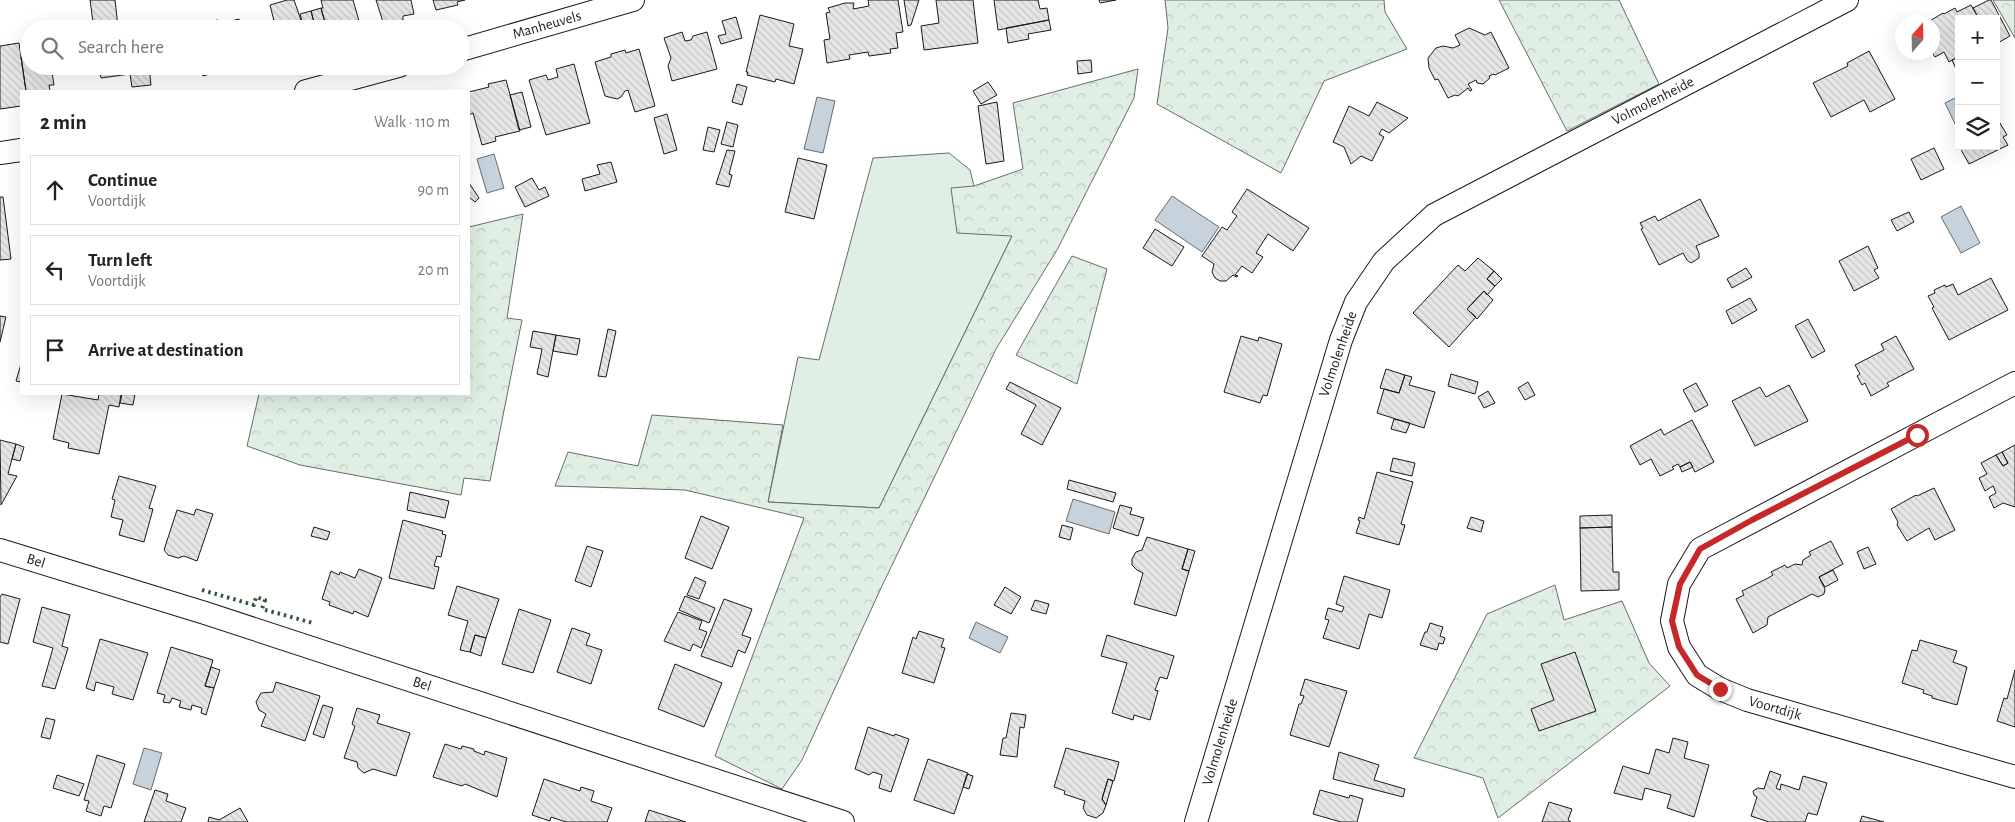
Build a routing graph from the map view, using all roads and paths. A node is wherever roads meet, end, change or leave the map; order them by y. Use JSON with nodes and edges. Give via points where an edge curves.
{"nodes":[{"id":1,"x":633,"y":0,"type":"edge"},
{"id":2,"x":1847,"y":0,"type":"edge"},
{"id":3,"x":470,"y":47,"type":"edge"},
{"id":4,"x":366,"y":75,"type":"edge"},
{"id":5,"x":310,"y":90,"type":"edge"},
{"id":6,"x":20,"y":150,"type":"edge"},
{"id":7,"x":0,"y":153,"type":"edge"},
{"id":8,"x":2015,"y":383,"type":"edge"},
{"id":9,"x":0,"y":550,"type":"edge"},
{"id":10,"x":2015,"y":777,"type":"edge"},
{"id":11,"x":843,"y":822,"type":"edge"},
{"id":12,"x":1196,"y":822,"type":"edge"}],
"edges":[{"from":1,"to":3,"type":"street","name":"Manheuvels"},
{"from":2,"to":12,"type":"street","name":"Volmolenheide","via":[[1434,214],[1384,262],[1356,302],[1341,340]]},
{"from":4,"to":5,"type":"street"},
{"from":6,"to":7,"type":"street"},
{"from":8,"to":10,"type":"street","name":"Voortdijk","via":[[1700,549],[1680,584],[1672,621],[1679,647],[1697,675],[1720,689]]},
{"from":9,"to":11,"type":"street","name":"Bel","via":[[204,613]]}]}
